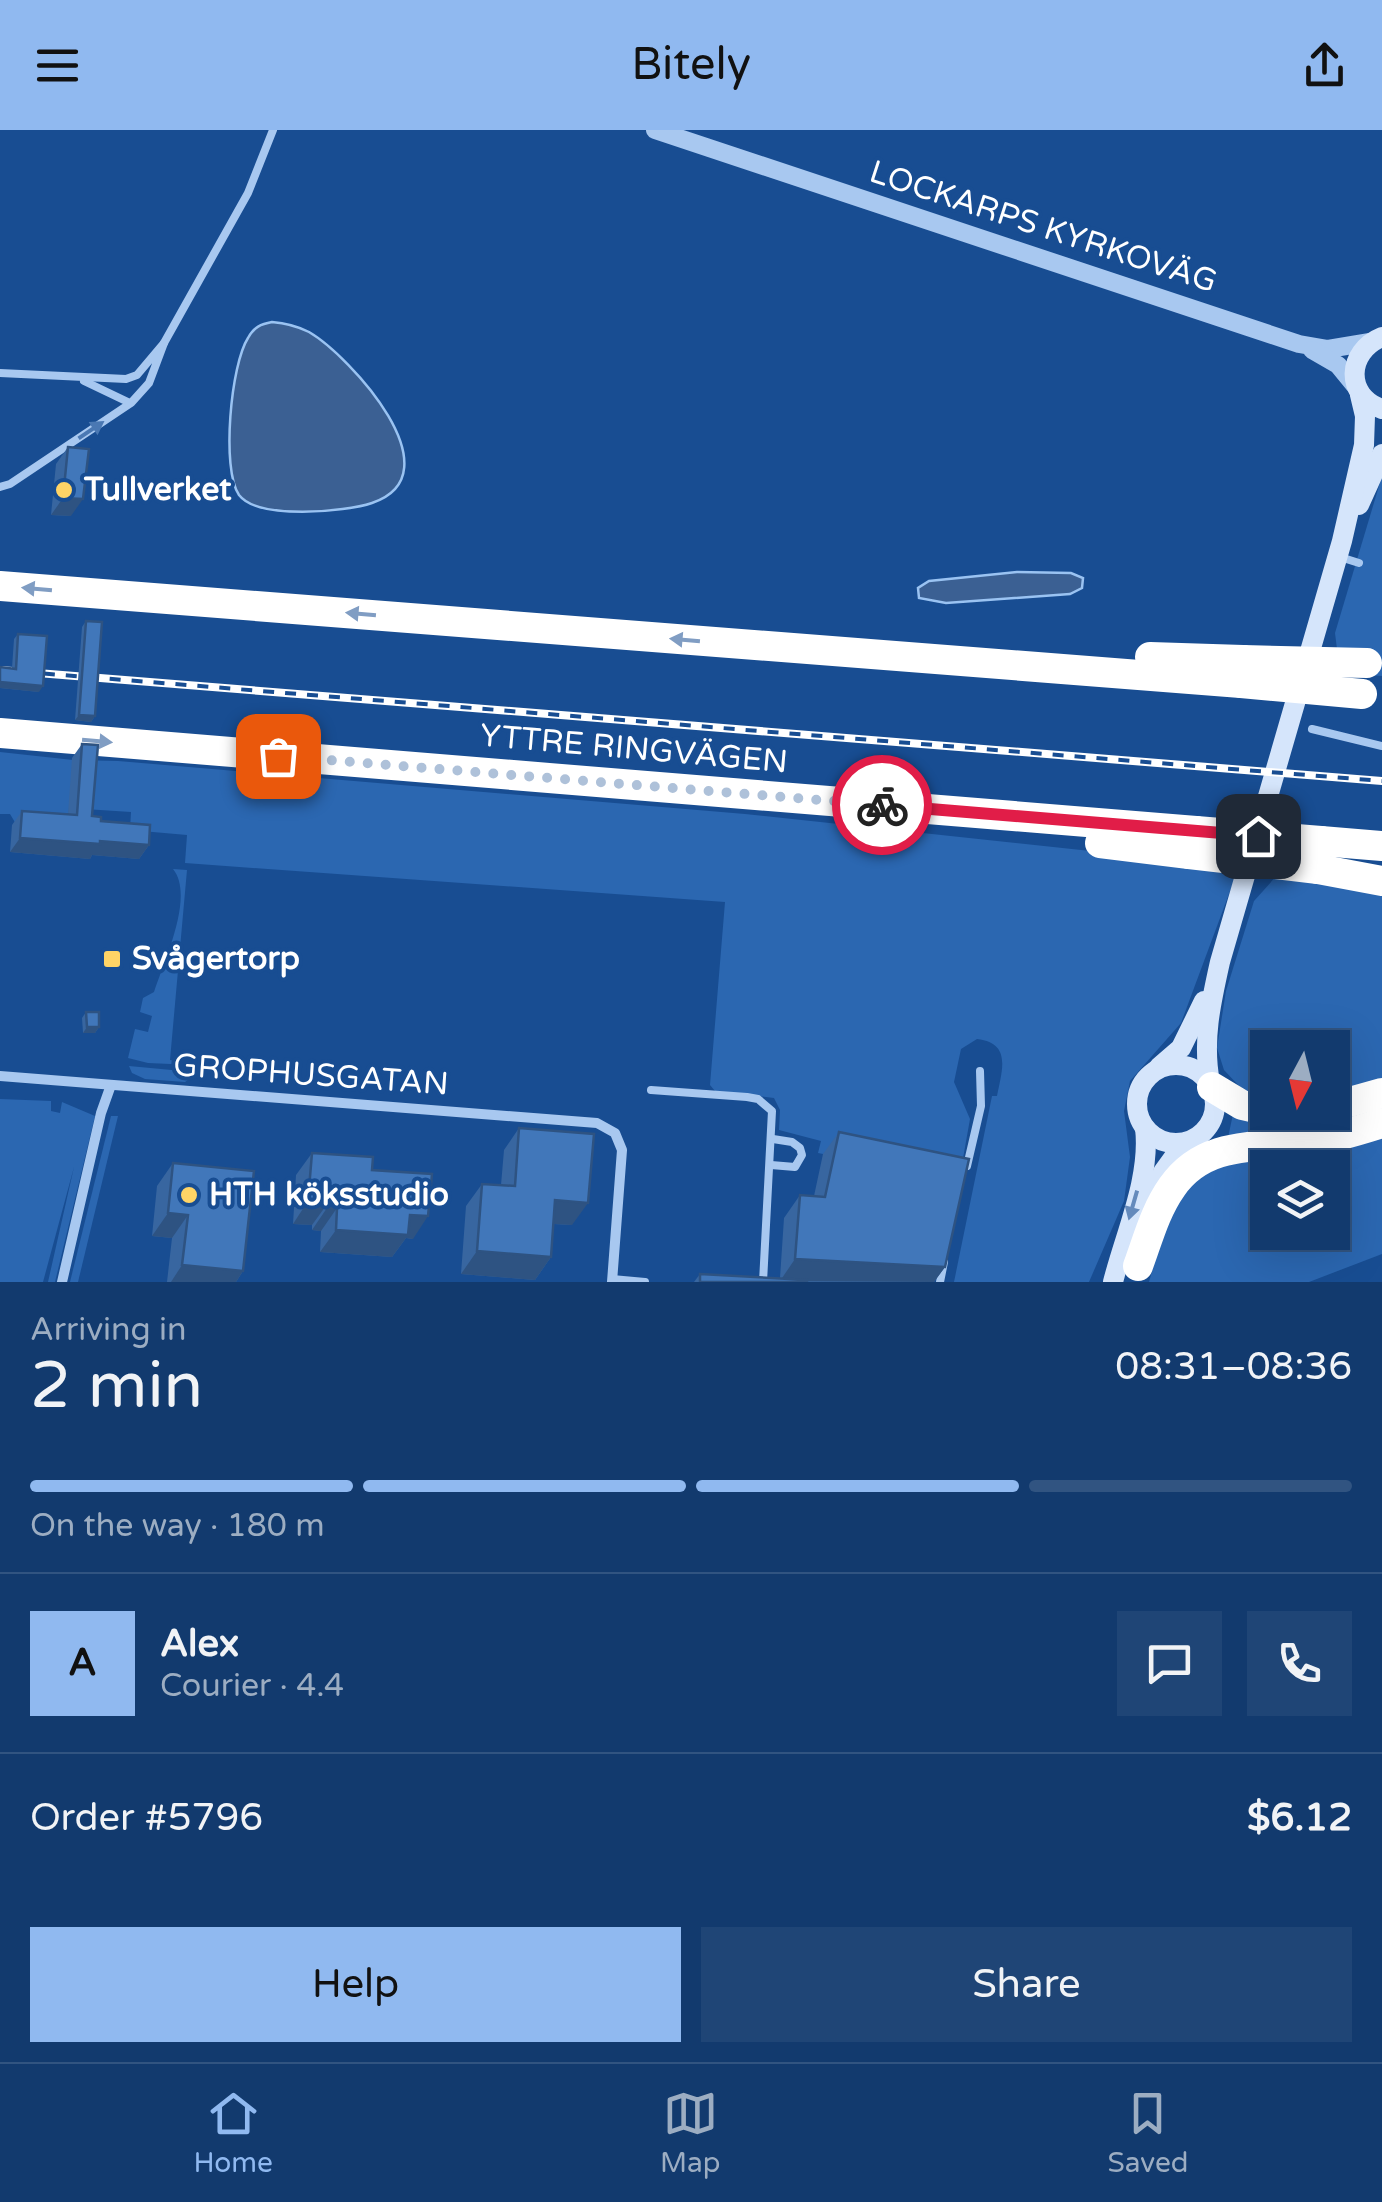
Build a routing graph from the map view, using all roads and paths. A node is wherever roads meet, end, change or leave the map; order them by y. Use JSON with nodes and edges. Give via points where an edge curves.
{"nodes":[{"id":1,"x":273,"y":130,"type":"edge"},
{"id":2,"x":655,"y":130,"type":"edge"},
{"id":3,"x":1379,"y":338,"type":"edge"},
{"id":4,"x":164,"y":344,"type":"junction"},
{"id":5,"x":1298,"y":344,"type":"junction"},
{"id":6,"x":0,"y":372,"type":"edge"},
{"id":7,"x":80,"y":378,"type":"junction"},
{"id":8,"x":1358,"y":391,"type":"junction"},
{"id":9,"x":130,"y":403,"type":"junction"},
{"id":10,"x":1382,"y":410,"type":"edge"},
{"id":11,"x":1382,"y":434,"type":"edge"},
{"id":12,"x":1382,"y":454,"type":"edge"},
{"id":13,"x":0,"y":487,"type":"edge"},
{"id":14,"x":1343,"y":541,"type":"junction"},
{"id":15,"x":1359,"y":563,"type":"dead end"},
{"id":16,"x":0,"y":586,"type":"edge"},
{"id":17,"x":1374,"y":663,"type":"edge"},
{"id":18,"x":1242,"y":672,"type":"junction"},
{"id":19,"x":1372,"y":694,"type":"edge"},
{"id":20,"x":1312,"y":729,"type":"dead end"},
{"id":21,"x":0,"y":733,"type":"edge"},
{"id":22,"x":1382,"y":746,"type":"edge"},
{"id":23,"x":1382,"y":846,"type":"edge"},
{"id":24,"x":1320,"y":855,"type":"junction"},
{"id":25,"x":1382,"y":881,"type":"edge"},
{"id":26,"x":1220,"y":962,"type":"junction"},
{"id":27,"x":1157,"y":1069,"type":"junction"},
{"id":28,"x":980,"y":1071,"type":"dead end"},
{"id":29,"x":0,"y":1076,"type":"edge"},
{"id":30,"x":1211,"y":1084,"type":"junction"},
{"id":31,"x":111,"y":1085,"type":"junction"},
{"id":32,"x":652,"y":1090,"type":"dead end"},
{"id":33,"x":1382,"y":1093,"type":"edge"},
{"id":34,"x":1350,"y":1102,"type":"edge"},
{"id":35,"x":1250,"y":1107,"type":"edge"},
{"id":36,"x":1371,"y":1126,"type":"edge"},
{"id":37,"x":1145,"y":1128,"type":"junction"},
{"id":38,"x":772,"y":1140,"type":"junction"},
{"id":39,"x":1192,"y":1140,"type":"junction"},
{"id":40,"x":771,"y":1165,"type":"junction"},
{"id":41,"x":964,"y":1176,"type":"edge"},
{"id":42,"x":948,"y":1247,"type":"edge"},
{"id":43,"x":1128,"y":1277,"type":"edge"},
{"id":44,"x":612,"y":1280,"type":"edge"},
{"id":45,"x":62,"y":1282,"type":"edge"},
{"id":46,"x":645,"y":1282,"type":"edge"},
{"id":47,"x":762,"y":1282,"type":"edge"},
{"id":48,"x":940,"y":1282,"type":"edge"}],
"edges":[{"from":1,"to":4,"type":"lane","via":[[248,194]]},
{"from":2,"to":5,"type":"street","name":"LOCKARPS KYRKOVÄG"},
{"from":3,"to":5,"type":"street","name":"LOCKARPS KYRKOVÄG","via":[[1328,349]]},
{"from":3,"to":8,"type":"main road","via":[[1354,367]]},
{"from":4,"to":7,"type":"lane","via":[[137,376]]},
{"from":4,"to":9,"type":"lane","via":[[149,383]]},
{"from":5,"to":8,"type":"street","name":"LOCKARPS KYRKOVÄG","via":[[1338,364]]},
{"from":6,"to":7,"type":"lane"},
{"from":7,"to":9,"type":"lane"},
{"from":8,"to":10,"type":"main road"},
{"from":8,"to":14,"type":"main road","via":[[1364,446]]},
{"from":13,"to":9,"type":"lane","one_way":true},
{"from":11,"to":14,"type":"main road"},
{"from":12,"to":14,"type":"main road"},
{"from":14,"to":15,"type":"lane"},
{"from":14,"to":26,"type":"main road"},
{"from":18,"to":16,"type":"highway","one_way":true,"via":[[782,648]]},
{"from":17,"to":18,"type":"highway","bridge":true},
{"from":18,"to":19,"type":"highway","bridge":true},
{"from":20,"to":22,"type":"lane"},
{"from":21,"to":24,"type":"highway","name":"YTTRE RINGVÄGEN","one_way":true,"bridge":true,"via":[[636,784]]},
{"from":23,"to":24,"type":"highway","name":"YTTRE RINGVÄGEN"},
{"from":24,"to":25,"type":"highway"},
{"from":26,"to":27,"type":"main road","via":[[1192,1030]]},
{"from":26,"to":30,"type":"main road","via":[[1206,1045]]},
{"from":27,"to":30,"type":"main road","via":[[1186,1065]]},
{"from":27,"to":37,"type":"main road","via":[[1136,1102]]},
{"from":28,"to":41,"type":"lane","via":[[981,1106]]},
{"from":29,"to":31,"type":"street","name":"GROPHUSGATAN"},
{"from":30,"to":35,"type":"highway"},
{"from":30,"to":39,"type":"main road","via":[[1215,1114]]},
{"from":31,"to":44,"type":"street","name":"GROPHUSGATAN","via":[[597,1123],[615,1133],[623,1162]]},
{"from":31,"to":45,"type":"street"},
{"from":32,"to":38,"type":"lane","via":[[758,1099],[772,1111]]},
{"from":33,"to":34,"type":"highway"},
{"from":36,"to":39,"type":"highway"},
{"from":36,"to":43,"type":"highway","via":[[1212,1153],[1174,1184]]},
{"from":37,"to":39,"type":"main road","via":[[1162,1141]]},
{"from":37,"to":43,"type":"main road","one_way":true},
{"from":38,"to":40,"type":"lane"},
{"from":38,"to":40,"type":"lane","via":[[792,1142],[802,1155],[795,1167]]},
{"from":39,"to":43,"type":"main road","via":[[1163,1172]]},
{"from":40,"to":47,"type":"lane"},
{"from":42,"to":48,"type":"lane"},
{"from":44,"to":46,"type":"lane"}]}
